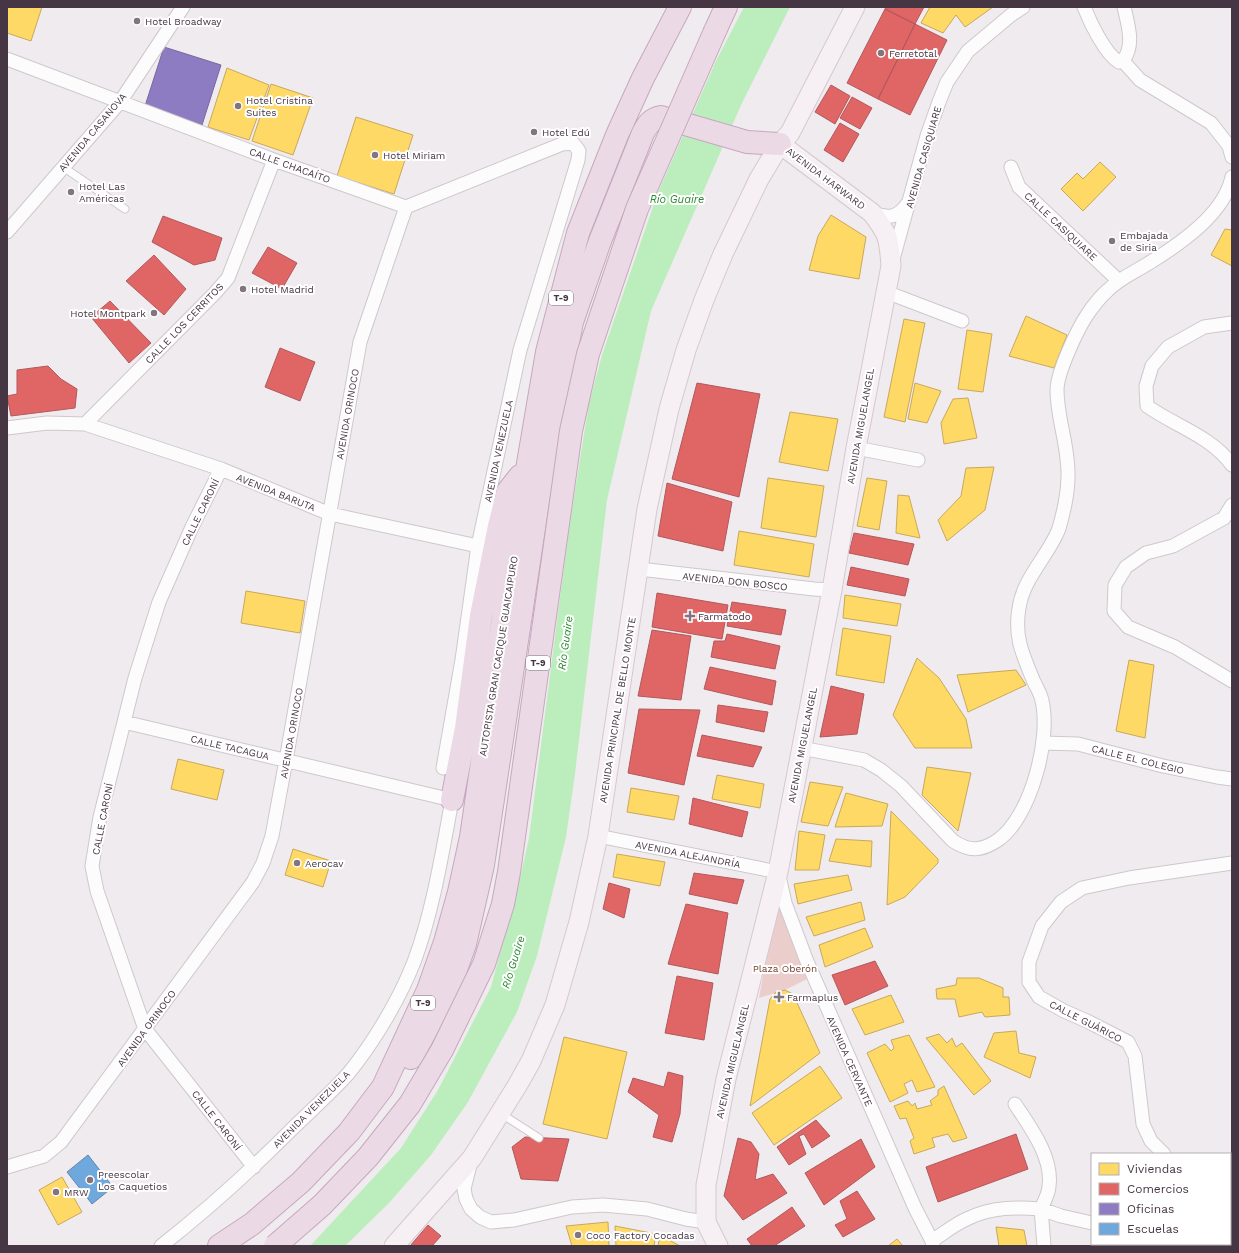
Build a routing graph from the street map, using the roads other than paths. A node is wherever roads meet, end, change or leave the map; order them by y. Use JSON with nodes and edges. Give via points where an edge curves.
{"nodes":[{"id":1,"x":183,"y":7,"type":"edge"},
{"id":2,"x":680,"y":7,"type":"edge"},
{"id":3,"x":726,"y":7,"type":"edge"},
{"id":4,"x":841,"y":7,"type":"edge"},
{"id":5,"x":855,"y":7,"type":"edge"},
{"id":6,"x":1023,"y":7,"type":"edge"},
{"id":7,"x":1084,"y":7,"type":"edge"},
{"id":8,"x":1124,"y":7,"type":"edge"},
{"id":9,"x":7,"y":59,"type":"edge"},
{"id":10,"x":1123,"y":61,"type":"junction"},
{"id":11,"x":120,"y":102,"type":"junction"},
{"id":12,"x":780,"y":144,"type":"junction"},
{"id":13,"x":1232,"y":157,"type":"edge"},
{"id":14,"x":274,"y":160,"type":"junction"},
{"id":15,"x":64,"y":167,"type":"junction"},
{"id":16,"x":1011,"y":167,"type":"dead end"},
{"id":17,"x":1232,"y":177,"type":"edge"},
{"id":18,"x":911,"y":198,"type":"junction"},
{"id":19,"x":406,"y":207,"type":"junction"},
{"id":20,"x":125,"y":209,"type":"dead end"},
{"id":21,"x":872,"y":213,"type":"junction"},
{"id":22,"x":7,"y":232,"type":"edge"},
{"id":23,"x":891,"y":266,"type":"junction"},
{"id":24,"x":1119,"y":281,"type":"junction"},
{"id":25,"x":886,"y":292,"type":"junction"},
{"id":26,"x":962,"y":321,"type":"dead end"},
{"id":27,"x":1232,"y":322,"type":"edge"},
{"id":28,"x":85,"y":424,"type":"junction"},
{"id":29,"x":7,"y":428,"type":"edge"},
{"id":30,"x":856,"y":448,"type":"junction"},
{"id":31,"x":918,"y":460,"type":"dead end"},
{"id":32,"x":1232,"y":465,"type":"edge"},
{"id":33,"x":527,"y":467,"type":"junction"},
{"id":34,"x":221,"y":469,"type":"junction"},
{"id":35,"x":1232,"y":505,"type":"edge"},
{"id":36,"x":330,"y":514,"type":"junction"},
{"id":37,"x":478,"y":546,"type":"junction"},
{"id":38,"x":638,"y":570,"type":"junction"},
{"id":39,"x":832,"y":590,"type":"junction"},
{"id":40,"x":1232,"y":681,"type":"edge"},
{"id":41,"x":124,"y":722,"type":"junction"},
{"id":42,"x":1043,"y":743,"type":"junction"},
{"id":43,"x":801,"y":748,"type":"junction"},
{"id":44,"x":286,"y":760,"type":"junction"},
{"id":45,"x":443,"y":768,"type":"dead end"},
{"id":46,"x":1232,"y":779,"type":"edge"},
{"id":47,"x":452,"y":800,"type":"junction"},
{"id":48,"x":598,"y":836,"type":"junction"},
{"id":49,"x":1232,"y":863,"type":"edge"},
{"id":50,"x":778,"y":872,"type":"junction"},
{"id":51,"x":145,"y":1029,"type":"junction"},
{"id":52,"x":1015,"y":1104,"type":"dead end"},
{"id":53,"x":500,"y":1113,"type":"junction"},
{"id":54,"x":349,"y":1132,"type":"junction"},
{"id":55,"x":539,"y":1138,"type":"dead end"},
{"id":56,"x":1163,"y":1153,"type":"edge"},
{"id":57,"x":472,"y":1158,"type":"junction"},
{"id":58,"x":7,"y":1167,"type":"edge"},
{"id":59,"x":254,"y":1167,"type":"junction"},
{"id":60,"x":1041,"y":1210,"type":"junction"},
{"id":61,"x":706,"y":1222,"type":"junction"},
{"id":62,"x":1091,"y":1223,"type":"edge"},
{"id":63,"x":932,"y":1243,"type":"edge"},
{"id":64,"x":161,"y":1246,"type":"edge"},
{"id":65,"x":219,"y":1246,"type":"edge"},
{"id":66,"x":275,"y":1246,"type":"edge"},
{"id":67,"x":394,"y":1246,"type":"edge"},
{"id":68,"x":718,"y":1246,"type":"edge"},
{"id":69,"x":1044,"y":1246,"type":"edge"}],
"edges":[{"from":1,"to":11,"type":"street","name":"AVENIDA CASANOVA"},
{"from":2,"to":33,"type":"highway","name":"AUTOPISTA GRAN CACIQUE GUAICAIPURO","number":"T-9","via":[[636,92],[578,233],[547,352]]},
{"from":3,"to":66,"type":"highway","number":"T-9","bridge":true,"via":[[637,209],[588,354],[571,431],[509,872],[503,904],[484,964],[442,1050],[410,1104],[363,1162],[322,1205]]},
{"from":4,"to":12,"type":"street","name":"AVENIDA PRINCIPAL DE BELLO MONTE","via":[[788,112]]},
{"from":5,"to":12,"type":"street","name":"AVENIDA PRINCIPAL DE BELLO MONTE","via":[[790,133]]},
{"from":6,"to":18,"type":"street","name":"AVENIDA CASIQUIARE","via":[[968,51],[947,82],[927,136]]},
{"from":7,"to":10,"type":"street","via":[[1105,49],[1112,58],[1119,62]]},
{"from":8,"to":10,"type":"street","via":[[1130,42]]},
{"from":9,"to":11,"type":"street","name":"CALLE CHACAÍTO"},
{"from":10,"to":13,"type":"street","via":[[1140,80],[1211,123],[1229,146]]},
{"from":11,"to":14,"type":"street","name":"CALLE CHACAÍTO"},
{"from":11,"to":15,"type":"street","name":"AVENIDA CASANOVA"},
{"from":12,"to":21,"type":"street","name":"AVENIDA HARWARD"},
{"from":12,"to":38,"type":"street","name":"AVENIDA PRINCIPAL DE BELLO MONTE","via":[[723,254],[686,350],[656,467]]},
{"from":12,"to":54,"type":"highway","via":[[747,142],[670,119],[654,118],[647,124],[600,241],[572,322],[543,469],[483,865],[464,944],[449,989],[398,1082],[380,1108]]},
{"from":14,"to":19,"type":"street","name":"CALLE CHACAÍTO"},
{"from":14,"to":28,"type":"street","name":"CALLE LOS CERRITOS","via":[[228,278]]},
{"from":15,"to":20,"type":"lane"},
{"from":15,"to":22,"type":"street","name":"AVENIDA CASANOVA"},
{"from":16,"to":24,"type":"street","name":"CALLE CASIQUIARE","via":[[1019,187]]},
{"from":17,"to":24,"type":"street","via":[[1223,199],[1202,224],[1164,253]]},
{"from":18,"to":21,"type":"street","name":"AVENIDA HARWARD","via":[[898,214],[882,216]]},
{"from":18,"to":23,"type":"street","name":"AVENIDA CASIQUIARE"},
{"from":19,"to":36,"type":"street","name":"AVENIDA ORINOCO","via":[[360,342]]},
{"from":19,"to":37,"type":"street","name":"AVENIDA VENEZUELA","via":[[562,144],[573,143],[579,151],[520,350]]},
{"from":21,"to":23,"type":"street","name":"AVENIDA HARWARD","via":[[887,235]]},
{"from":23,"to":25,"type":"street","name":"AVENIDA MIGUELANGEL"},
{"from":24,"to":42,"type":"street","via":[[1087,315],[1078,331],[1057,387],[1067,460],[1068,483],[1065,505],[1058,531],[1034,571],[1019,606],[1017,633],[1023,655],[1042,699],[1045,718]]},
{"from":25,"to":26,"type":"street"},
{"from":25,"to":30,"type":"street","name":"AVENIDA MIGUELANGEL"},
{"from":27,"to":32,"type":"street","via":[[1204,327],[1168,347],[1152,366],[1146,386],[1147,406],[1212,444]]},
{"from":28,"to":29,"type":"street","name":"AVENIDA BARUTA","via":[[48,423]]},
{"from":28,"to":34,"type":"street","name":"AVENIDA BARUTA"},
{"from":30,"to":31,"type":"street"},
{"from":30,"to":39,"type":"street","name":"AVENIDA MIGUELANGEL"},
{"from":33,"to":47,"type":"highway","via":[[508,491],[499,526],[481,616],[466,728]]},
{"from":33,"to":54,"type":"highway","name":"AUTOPISTA GRAN CACIQUE GUAICAIPURO","number":"T-9","via":[[471,837],[459,892],[428,990],[406,1039],[383,1087]]},
{"from":34,"to":36,"type":"street","name":"AVENIDA BARUTA"},
{"from":34,"to":41,"type":"street","name":"CALLE CARONÍ","via":[[159,602]]},
{"from":35,"to":40,"type":"street","via":[[1224,518],[1173,546],[1146,553],[1126,567],[1115,585],[1114,611],[1128,627],[1175,647]]},
{"from":36,"to":37,"type":"street","name":"AVENIDA BARUTA"},
{"from":36,"to":44,"type":"street","name":"AVENIDA ORINOCO"},
{"from":37,"to":45,"type":"street","name":"AVENIDA VENEZUELA"},
{"from":38,"to":39,"type":"street","name":"AVENIDA DON BOSCO"},
{"from":38,"to":48,"type":"street","name":"AVENIDA PRINCIPAL DE BELLO MONTE"},
{"from":39,"to":43,"type":"street","name":"AVENIDA MIGUELANGEL"},
{"from":41,"to":44,"type":"street","name":"CALLE TACAGUA"},
{"from":41,"to":51,"type":"street","name":"CALLE CARONÍ","via":[[100,817],[92,866],[97,891]]},
{"from":42,"to":43,"type":"street","via":[[1035,778],[1016,821],[997,840],[976,850],[960,846],[953,841],[901,786],[864,760]]},
{"from":42,"to":46,"type":"street","name":"CALLE EL COLEGIO","via":[[1078,744],[1163,766]]},
{"from":43,"to":50,"type":"street","name":"AVENIDA MIGUELANGEL"},
{"from":44,"to":47,"type":"street","name":"CALLE TACAGUA"},
{"from":44,"to":51,"type":"street","name":"AVENIDA ORINOCO","via":[[272,836],[263,863],[253,882]]},
{"from":47,"to":59,"type":"street","name":"AVENIDA VENEZUELA","via":[[428,916],[414,962],[395,1002],[348,1074]]},
{"from":48,"to":50,"type":"street","name":"AVENIDA ALEJANDRÍA"},
{"from":48,"to":53,"type":"street","name":"AVENIDA PRINCIPAL DE BELLO MONTE","via":[[579,922],[555,1005],[531,1061]]},
{"from":49,"to":56,"type":"street","name":"CALLE GUÁRICO","via":[[1129,878],[1082,888],[1061,902],[1042,926],[1029,962],[1029,982],[1040,997],[1128,1042],[1135,1056],[1143,1124],[1151,1141]]},
{"from":50,"to":61,"type":"street","name":"AVENIDA MIGUELANGEL","via":[[726,1079],[706,1185]]},
{"from":50,"to":63,"type":"street","name":"AVENIDA CERVANTE","via":[[785,903],[806,959]]},
{"from":51,"to":58,"type":"street","name":"AVENIDA ORINOCO","via":[[61,1142],[44,1156]]},
{"from":51,"to":59,"type":"street","name":"CALLE CARONÍ"},
{"from":52,"to":60,"type":"street","via":[[1032,1130],[1047,1162],[1049,1186]]},
{"from":53,"to":55,"type":"lane"},
{"from":53,"to":57,"type":"street","name":"AVENIDA PRINCIPAL DE BELLO MONTE"},
{"from":54,"to":65,"type":"highway","name":"AUTOPISTA GRAN CACIQUE GUAICAIPURO","number":"T-9","via":[[301,1182],[252,1224]]},
{"from":57,"to":61,"type":"street","via":[[464,1189],[466,1199],[471,1209],[491,1222],[603,1205],[647,1209]]},
{"from":57,"to":67,"type":"street","name":"AVENIDA PRINCIPAL DE BELLO MONTE"},
{"from":59,"to":64,"type":"street","name":"AVENIDA VENEZUELA"},
{"from":60,"to":62,"type":"street"},
{"from":60,"to":63,"type":"street","via":[[1006,1208],[987,1211],[968,1218]]},
{"from":60,"to":69,"type":"street"},
{"from":61,"to":68,"type":"street"}]}
